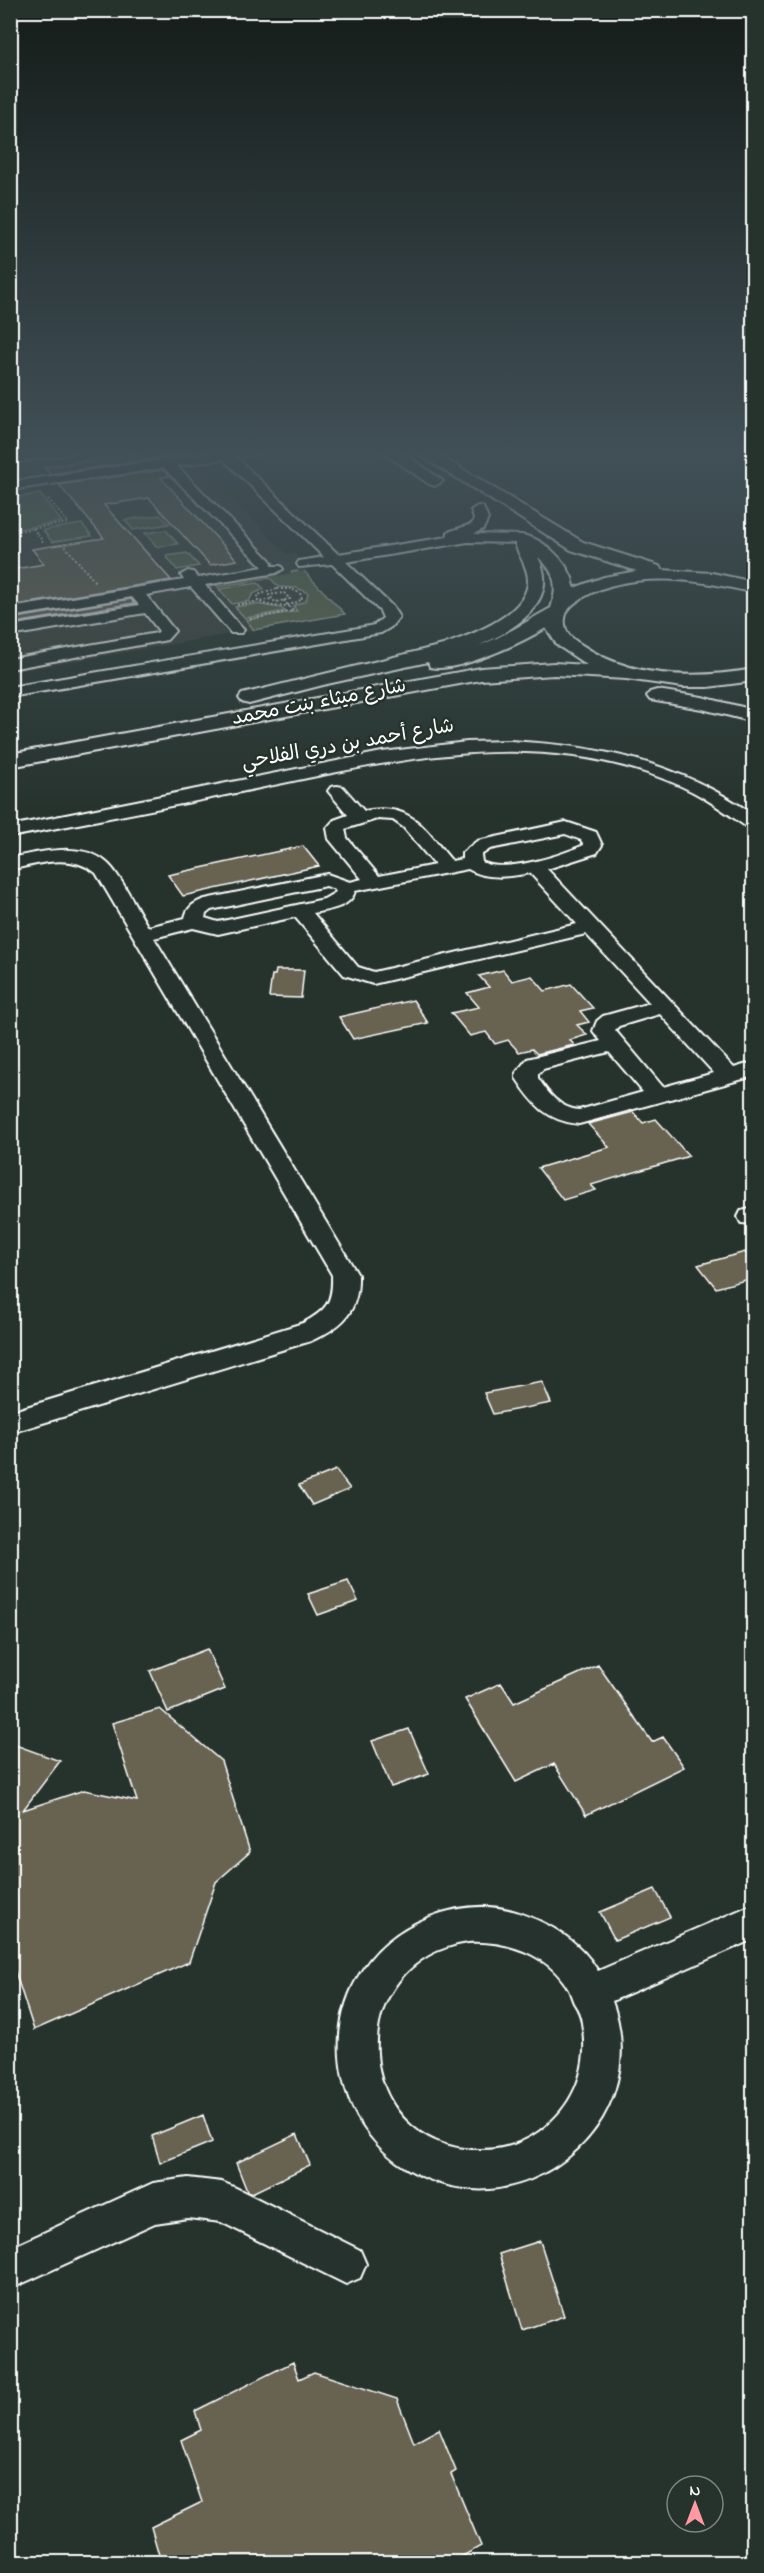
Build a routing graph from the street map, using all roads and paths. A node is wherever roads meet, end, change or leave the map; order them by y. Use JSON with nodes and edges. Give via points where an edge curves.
{"nodes":[{"id":1,"x":85,"y":570,"type":"edge"},
{"id":2,"x":241,"y":570,"type":"edge"},
{"id":3,"x":346,"y":570,"type":"edge"},
{"id":4,"x":536,"y":570,"type":"edge"},
{"id":5,"x":559,"y":570,"type":"edge"},
{"id":6,"x":656,"y":570,"type":"edge"},
{"id":7,"x":690,"y":576,"type":"junction"},
{"id":8,"x":710,"y":578,"type":"junction"},
{"id":9,"x":191,"y":579,"type":"junction"},
{"id":10,"x":753,"y":580,"type":"edge"},
{"id":11,"x":753,"y":588,"type":"edge"},
{"id":12,"x":100,"y":589,"type":"junction"},
{"id":13,"x":272,"y":589,"type":"junction"},
{"id":14,"x":136,"y":592,"type":"junction"},
{"id":15,"x":300,"y":593,"type":"junction"},
{"id":16,"x":277,"y":594,"type":"junction"},
{"id":17,"x":287,"y":596,"type":"junction"},
{"id":18,"x":272,"y":599,"type":"junction"},
{"id":19,"x":283,"y":600,"type":"junction"},
{"id":20,"x":258,"y":601,"type":"junction"},
{"id":21,"x":10,"y":604,"type":"edge"},
{"id":22,"x":288,"y":606,"type":"junction"},
{"id":23,"x":150,"y":608,"type":"junction"},
{"id":24,"x":217,"y":609,"type":"junction"},
{"id":25,"x":559,"y":609,"type":"junction"},
{"id":26,"x":10,"y":613,"type":"edge"},
{"id":27,"x":232,"y":626,"type":"joint"},
{"id":28,"x":10,"y":631,"type":"edge"},
{"id":29,"x":10,"y":664,"type":"edge"},
{"id":30,"x":629,"y":673,"type":"junction"},
{"id":31,"x":753,"y":675,"type":"edge"},
{"id":32,"x":676,"y":680,"type":"junction"},
{"id":33,"x":10,"y":692,"type":"edge"},
{"id":34,"x":358,"y":696,"type":"junction"},
{"id":35,"x":249,"y":698,"type":"junction"},
{"id":36,"x":753,"y":700,"type":"edge"},
{"id":37,"x":753,"y":716,"type":"edge"},
{"id":38,"x":10,"y":742,"type":"edge"},
{"id":39,"x":10,"y":761,"type":"edge"},
{"id":40,"x":329,"y":781,"type":"junction"},
{"id":41,"x":360,"y":817,"type":"junction"},
{"id":42,"x":753,"y":824,"type":"edge"},
{"id":43,"x":10,"y":832,"type":"edge"},
{"id":44,"x":472,"y":863,"type":"junction"},
{"id":45,"x":10,"y":864,"type":"edge"},
{"id":46,"x":534,"y":866,"type":"junction"},
{"id":47,"x":448,"y":868,"type":"junction"},
{"id":48,"x":375,"y":883,"type":"junction"},
{"id":49,"x":345,"y":889,"type":"junction"},
{"id":50,"x":299,"y":910,"type":"junction"},
{"id":51,"x":196,"y":921,"type":"junction"},
{"id":52,"x":591,"y":927,"type":"junction"},
{"id":53,"x":141,"y":934,"type":"junction"},
{"id":54,"x":664,"y":1006,"type":"junction"},
{"id":55,"x":613,"y":1044,"type":"junction"},
{"id":56,"x":753,"y":1069,"type":"edge"},
{"id":57,"x":729,"y":1076,"type":"junction"},
{"id":58,"x":658,"y":1096,"type":"junction"},
{"id":59,"x":10,"y":1423,"type":"edge"},
{"id":60,"x":753,"y":1921,"type":"edge"},
{"id":61,"x":588,"y":1993,"type":"junction"},
{"id":62,"x":346,"y":2264,"type":"dead end"},
{"id":63,"x":10,"y":2269,"type":"edge"}],
"edges":[{"from":1,"to":12,"type":"path"},
{"from":2,"to":9,"type":"street"},
{"from":3,"to":33,"type":"street","via":[[390,613],[389,621],[364,632]]},
{"from":4,"to":35,"type":"main road","via":[[536,589],[525,606],[499,628],[469,643],[426,657],[296,684]]},
{"from":5,"to":25,"type":"main road","via":[[566,594]]},
{"from":6,"to":7,"type":"main road"},
{"from":7,"to":8,"type":"main road"},
{"from":7,"to":25,"type":"main road","name":"شارع ميثاء بنت محمد","via":[[646,576],[597,585],[576,594]]},
{"from":8,"to":10,"type":"main road"},
{"from":8,"to":11,"type":"main road"},
{"from":9,"to":12,"type":"street"},
{"from":9,"to":14,"type":"street"},
{"from":9,"to":24,"type":"street"},
{"from":12,"to":21,"type":"street"},
{"from":13,"to":15,"type":"path"},
{"from":13,"to":16,"type":"path"},
{"from":13,"to":20,"type":"path","via":[[258,595]]},
{"from":14,"to":23,"type":"street"},
{"from":14,"to":26,"type":"street"},
{"from":15,"to":17,"type":"path"},
{"from":15,"to":22,"type":"path","via":[[302,599]]},
{"from":16,"to":17,"type":"path"},
{"from":16,"to":18,"type":"path","via":[[269,596]]},
{"from":17,"to":19,"type":"path","via":[[290,599]]},
{"from":18,"to":19,"type":"path"},
{"from":18,"to":20,"type":"path"},
{"from":19,"to":22,"type":"path"},
{"from":20,"to":22,"type":"path","via":[[268,606]]},
{"from":20,"to":24,"type":"path"},
{"from":22,"to":27,"type":"path","via":[[293,611]]},
{"from":23,"to":28,"type":"street"},
{"from":23,"to":29,"type":"street","via":[[167,631],[162,637]]},
{"from":24,"to":27,"type":"street"},
{"from":25,"to":30,"type":"main road","via":[[555,626],[562,639],[600,664]]},
{"from":25,"to":35,"type":"main road","name":"شارع ميثاء بنت محمد","via":[[517,637],[460,657]]},
{"from":30,"to":32,"type":"main road"},
{"from":30,"to":34,"type":"main road","name":"شارع ميثاء بنت محمد","via":[[579,669],[505,671]]},
{"from":31,"to":32,"type":"main road","via":[[708,681]]},
{"from":32,"to":36,"type":"main road"},
{"from":34,"to":37,"type":"main road","via":[[539,681],[690,701]]},
{"from":34,"to":39,"type":"main road","name":"شارع ميثاء بنت محمد"},
{"from":35,"to":38,"type":"main road","name":"شارع ميثاء بنت محمد"},
{"from":40,"to":41,"type":"street"},
{"from":40,"to":42,"type":"street","name":"شارع أحمد بن دري الفلاحي","via":[[423,751],[545,749],[615,760],[671,776],[719,798]]},
{"from":40,"to":43,"type":"street","name":"شارع أحمد بن دري الفلاحي"},
{"from":41,"to":47,"type":"street","via":[[387,814],[404,819]]},
{"from":41,"to":48,"type":"street","via":[[340,824],[335,834]]},
{"from":44,"to":46,"type":"street","via":[[495,872]]},
{"from":44,"to":46,"type":"street","via":[[471,853],[484,845],[557,828],[575,829],[592,840],[593,845],[584,853]]},
{"from":44,"to":47,"type":"street"},
{"from":45,"to":53,"type":"street","via":[[58,855],[97,864]]},
{"from":46,"to":52,"type":"street"},
{"from":47,"to":48,"type":"street"},
{"from":48,"to":49,"type":"street"},
{"from":49,"to":50,"type":"street","via":[[338,901]]},
{"from":49,"to":51,"type":"street","via":[[335,882],[318,880],[206,905],[196,912]]},
{"from":50,"to":51,"type":"street","via":[[218,928]]},
{"from":50,"to":52,"type":"street","via":[[351,971],[373,978]]},
{"from":51,"to":53,"type":"street"},
{"from":52,"to":54,"type":"street"},
{"from":53,"to":59,"type":"street","via":[[345,1275],[346,1292],[340,1310],[324,1324],[302,1334]]},
{"from":54,"to":55,"type":"street","via":[[611,1021],[604,1031]]},
{"from":54,"to":57,"type":"street"},
{"from":55,"to":58,"type":"street"},
{"from":55,"to":58,"type":"street","via":[[535,1064],[527,1078],[548,1107],[570,1117]]},
{"from":56,"to":57,"type":"street"},
{"from":57,"to":58,"type":"street"},
{"from":60,"to":61,"type":"street"},
{"from":61,"to":61,"type":"street","via":[[570,1966],[546,1946],[518,1931],[488,1924],[457,1924],[429,1933],[402,1948],[380,1969],[365,1996],[357,2027],[357,2059],[366,2091],[383,2121],[407,2145],[437,2162],[470,2171],[503,2170],[536,2161],[563,2143],[584,2118],[598,2088],[603,2055],[599,2023]]},
{"from":62,"to":63,"type":"street","via":[[222,2202],[188,2198],[153,2203]]}]}
